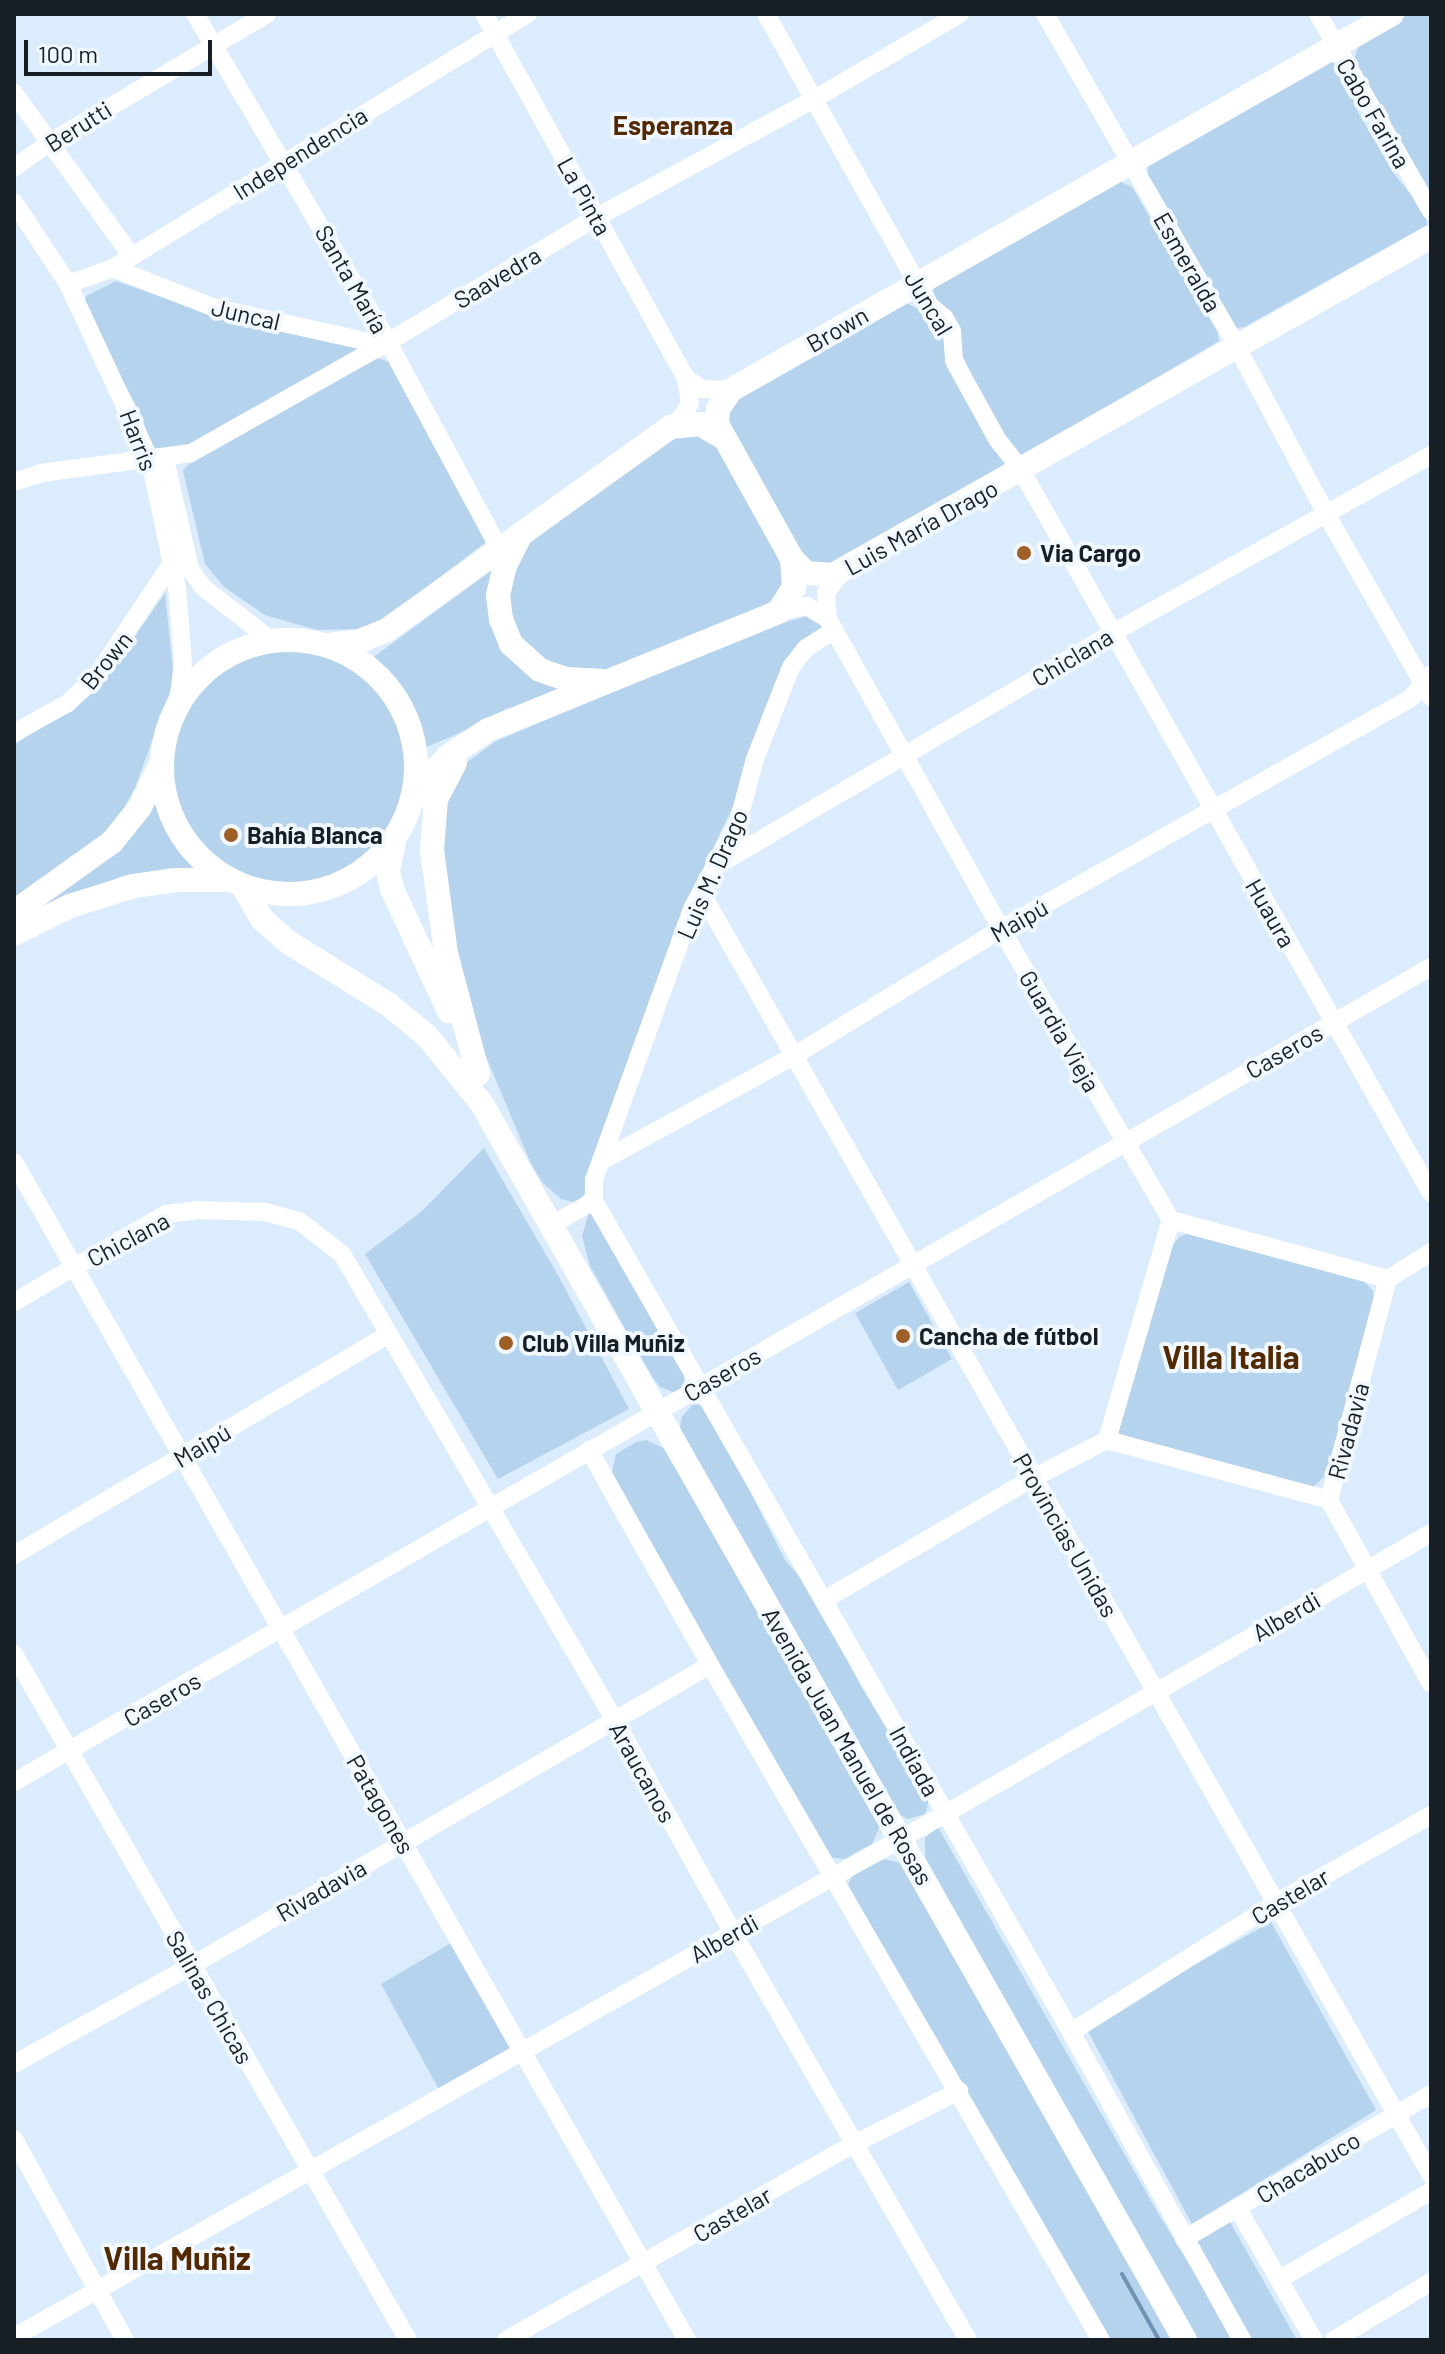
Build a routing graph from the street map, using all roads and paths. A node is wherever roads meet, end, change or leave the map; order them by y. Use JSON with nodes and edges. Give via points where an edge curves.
{"nodes":[{"id":1,"x":195,"y":14,"type":"edge"},
{"id":2,"x":267,"y":14,"type":"edge"},
{"id":3,"x":484,"y":14,"type":"edge"},
{"id":4,"x":528,"y":14,"type":"edge"},
{"id":5,"x":766,"y":14,"type":"edge"},
{"id":6,"x":960,"y":14,"type":"edge"},
{"id":7,"x":1045,"y":14,"type":"edge"},
{"id":8,"x":1318,"y":14,"type":"edge"},
{"id":9,"x":1392,"y":14,"type":"edge"},
{"id":10,"x":495,"y":32,"type":"junction"},
{"id":11,"x":212,"y":44,"type":"junction"},
{"id":12,"x":1336,"y":46,"type":"junction"},
{"id":13,"x":14,"y":93,"type":"edge"},
{"id":14,"x":816,"y":98,"type":"junction"},
{"id":15,"x":23,"y":117,"type":"edge"},
{"id":16,"x":49,"y":143,"type":"junction"},
{"id":17,"x":1130,"y":162,"type":"junction"},
{"id":18,"x":285,"y":164,"type":"junction"},
{"id":19,"x":14,"y":168,"type":"edge"},
{"id":20,"x":14,"y":202,"type":"edge"},
{"id":21,"x":1431,"y":211,"type":"edge"},
{"id":22,"x":597,"y":217,"type":"junction"},
{"id":23,"x":1431,"y":237,"type":"edge"},
{"id":24,"x":137,"y":251,"type":"junction"},
{"id":25,"x":113,"y":268,"type":"junction"},
{"id":26,"x":146,"y":282,"type":"junction"},
{"id":27,"x":68,"y":284,"type":"junction"},
{"id":28,"x":917,"y":284,"type":"junction"},
{"id":29,"x":386,"y":344,"type":"junction"},
{"id":30,"x":1237,"y":347,"type":"junction"},
{"id":31,"x":686,"y":378,"type":"junction"},
{"id":32,"x":731,"y":390,"type":"junction"},
{"id":33,"x":671,"y":427,"type":"junction"},
{"id":34,"x":721,"y":436,"type":"junction"},
{"id":35,"x":1431,"y":455,"type":"edge"},
{"id":36,"x":158,"y":459,"type":"junction"},
{"id":37,"x":1021,"y":470,"type":"junction"},
{"id":38,"x":14,"y":482,"type":"edge"},
{"id":39,"x":1325,"y":512,"type":"junction"},
{"id":40,"x":521,"y":535,"type":"junction"},
{"id":41,"x":500,"y":550,"type":"junction"},
{"id":42,"x":792,"y":559,"type":"junction"},
{"id":43,"x":173,"y":561,"type":"junction"},
{"id":44,"x":841,"y":573,"type":"junction"},
{"id":45,"x":778,"y":612,"type":"junction"},
{"id":46,"x":831,"y":624,"type":"junction"},
{"id":47,"x":1111,"y":634,"type":"junction"},
{"id":48,"x":271,"y":640,"type":"junction"},
{"id":49,"x":329,"y":645,"type":"junction"},
{"id":50,"x":609,"y":680,"type":"junction"},
{"id":51,"x":1428,"y":685,"type":"edge"},
{"id":52,"x":178,"y":704,"type":"junction"},
{"id":53,"x":488,"y":730,"type":"junction"},
{"id":54,"x":14,"y":733,"type":"edge"},
{"id":55,"x":904,"y":757,"type":"junction"},
{"id":56,"x":162,"y":760,"type":"junction"},
{"id":57,"x":410,"y":810,"type":"junction"},
{"id":58,"x":1213,"y":812,"type":"junction"},
{"id":59,"x":397,"y":836,"type":"junction"},
{"id":60,"x":716,"y":866,"type":"junction"},
{"id":61,"x":236,"y":883,"type":"junction"},
{"id":62,"x":702,"y":894,"type":"junction"},
{"id":63,"x":14,"y":912,"type":"edge"},
{"id":64,"x":1001,"y":929,"type":"junction"},
{"id":65,"x":14,"y":934,"type":"edge"},
{"id":66,"x":1431,"y":967,"type":"edge"},
{"id":67,"x":1333,"y":1023,"type":"junction"},
{"id":68,"x":792,"y":1057,"type":"junction"},
{"id":69,"x":478,"y":1074,"type":"junction"},
{"id":70,"x":1124,"y":1143,"type":"junction"},
{"id":71,"x":512,"y":1152,"type":"junction"},
{"id":72,"x":603,"y":1160,"type":"junction"},
{"id":73,"x":14,"y":1162,"type":"edge"},
{"id":74,"x":14,"y":1193,"type":"edge"},
{"id":75,"x":1431,"y":1193,"type":"edge"},
{"id":76,"x":34,"y":1198,"type":"junction"},
{"id":77,"x":594,"y":1201,"type":"junction"},
{"id":78,"x":1171,"y":1220,"type":"junction"},
{"id":79,"x":299,"y":1221,"type":"joint"},
{"id":80,"x":553,"y":1224,"type":"junction"},
{"id":81,"x":1431,"y":1252,"type":"edge"},
{"id":82,"x":912,"y":1265,"type":"junction"},
{"id":83,"x":76,"y":1267,"type":"junction"},
{"id":84,"x":1388,"y":1279,"type":"junction"},
{"id":85,"x":14,"y":1302,"type":"edge"},
{"id":86,"x":389,"y":1334,"type":"junction"},
{"id":87,"x":701,"y":1386,"type":"junction"},
{"id":88,"x":657,"y":1411,"type":"junction"},
{"id":89,"x":1107,"y":1440,"type":"junction"},
{"id":90,"x":589,"y":1450,"type":"junction"},
{"id":91,"x":181,"y":1458,"type":"junction"},
{"id":92,"x":1033,"y":1478,"type":"junction"},
{"id":93,"x":1329,"y":1500,"type":"junction"},
{"id":94,"x":491,"y":1506,"type":"junction"},
{"id":95,"x":1431,"y":1533,"type":"edge"},
{"id":96,"x":14,"y":1555,"type":"edge"},
{"id":97,"x":1366,"y":1570,"type":"junction"},
{"id":98,"x":824,"y":1600,"type":"junction"},
{"id":99,"x":283,"y":1630,"type":"junction"},
{"id":100,"x":14,"y":1654,"type":"edge"},
{"id":101,"x":710,"y":1665,"type":"junction"},
{"id":102,"x":1431,"y":1684,"type":"edge"},
{"id":103,"x":1154,"y":1691,"type":"junction"},
{"id":104,"x":614,"y":1719,"type":"junction"},
{"id":105,"x":68,"y":1752,"type":"junction"},
{"id":106,"x":14,"y":1782,"type":"edge"},
{"id":107,"x":945,"y":1814,"type":"junction"},
{"id":108,"x":1431,"y":1815,"type":"edge"},
{"id":109,"x":900,"y":1839,"type":"junction"},
{"id":110,"x":403,"y":1841,"type":"junction"},
{"id":111,"x":832,"y":1878,"type":"junction"},
{"id":112,"x":1276,"y":1903,"type":"junction"},
{"id":113,"x":733,"y":1933,"type":"junction"},
{"id":114,"x":191,"y":1966,"type":"junction"},
{"id":115,"x":1071,"y":2032,"type":"junction"},
{"id":116,"x":521,"y":2053,"type":"junction"},
{"id":117,"x":14,"y":2064,"type":"edge"},
{"id":118,"x":959,"y":2091,"type":"junction"},
{"id":119,"x":1431,"y":2094,"type":"edge"},
{"id":120,"x":1396,"y":2114,"type":"junction"},
{"id":121,"x":14,"y":2139,"type":"edge"},
{"id":122,"x":854,"y":2144,"type":"junction"},
{"id":123,"x":312,"y":2172,"type":"junction"},
{"id":124,"x":1431,"y":2175,"type":"edge"},
{"id":125,"x":1431,"y":2191,"type":"edge"},
{"id":126,"x":1238,"y":2209,"type":"junction"},
{"id":127,"x":1184,"y":2239,"type":"junction"},
{"id":128,"x":643,"y":2264,"type":"junction"},
{"id":129,"x":1280,"y":2279,"type":"junction"},
{"id":130,"x":1431,"y":2282,"type":"edge"},
{"id":131,"x":96,"y":2289,"type":"junction"},
{"id":132,"x":14,"y":2337,"type":"edge"},
{"id":133,"x":1095,"y":2338,"type":"edge"},
{"id":134,"x":125,"y":2340,"type":"edge"},
{"id":135,"x":408,"y":2340,"type":"edge"},
{"id":136,"x":506,"y":2340,"type":"edge"},
{"id":137,"x":687,"y":2340,"type":"edge"},
{"id":138,"x":968,"y":2340,"type":"edge"},
{"id":139,"x":1185,"y":2340,"type":"edge"},
{"id":140,"x":1242,"y":2340,"type":"edge"},
{"id":141,"x":1314,"y":2340,"type":"edge"},
{"id":142,"x":1334,"y":2340,"type":"edge"}],
"edges":[{"from":1,"to":11,"type":"street","name":"Santa María"},
{"from":2,"to":11,"type":"street","name":"Berutti"},
{"from":3,"to":10,"type":"street","name":"La Pinta"},
{"from":4,"to":10,"type":"street","name":"Independencia"},
{"from":5,"to":14,"type":"street","name":"Juncal"},
{"from":6,"to":14,"type":"street","name":"Saavedra"},
{"from":7,"to":17,"type":"street","name":"Esmeralda"},
{"from":8,"to":12,"type":"street","name":"Cabo Farina"},
{"from":9,"to":12,"type":"main road","name":"Brown"},
{"from":10,"to":18,"type":"street","name":"Independencia"},
{"from":10,"to":22,"type":"street","name":"La Pinta"},
{"from":11,"to":16,"type":"street","name":"Berutti"},
{"from":11,"to":18,"type":"street","name":"Santa María"},
{"from":12,"to":17,"type":"main road","name":"Brown"},
{"from":12,"to":21,"type":"street","name":"Cabo Farina"},
{"from":13,"to":15,"type":"street"},
{"from":14,"to":22,"type":"street","name":"Saavedra"},
{"from":14,"to":28,"type":"street","name":"Juncal"},
{"from":15,"to":16,"type":"street"},
{"from":16,"to":19,"type":"street","name":"Berutti"},
{"from":16,"to":24,"type":"street"},
{"from":17,"to":28,"type":"main road","name":"Brown"},
{"from":17,"to":30,"type":"street","name":"Esmeralda"},
{"from":18,"to":24,"type":"street","name":"Independencia"},
{"from":18,"to":29,"type":"street","name":"Santa María"},
{"from":20,"to":27,"type":"street","name":"Harris"},
{"from":22,"to":29,"type":"street","name":"Saavedra"},
{"from":22,"to":31,"type":"street","name":"La Pinta"},
{"from":23,"to":30,"type":"main road","name":"Luis María Drago"},
{"from":24,"to":25,"type":"street","name":"Independencia"},
{"from":24,"to":26,"type":"street"},
{"from":25,"to":26,"type":"street","name":"Juncal"},
{"from":25,"to":27,"type":"street","name":"Independencia"},
{"from":26,"to":29,"type":"street","name":"Juncal","via":[[215,308]]},
{"from":27,"to":36,"type":"street","name":"Harris"},
{"from":28,"to":32,"type":"main road","name":"Brown"},
{"from":28,"to":37,"type":"street","name":"Juncal","via":[[952,331],[954,361],[997,439]]},
{"from":29,"to":36,"type":"street","name":"Saavedra","via":[[191,453]]},
{"from":29,"to":41,"type":"street","name":"Santa María"},
{"from":30,"to":37,"type":"main road","name":"Luis María Drago"},
{"from":30,"to":39,"type":"street","name":"Esmeralda"},
{"from":31,"to":32,"type":"street","via":[[702,389]]},
{"from":31,"to":33,"type":"street","via":[[690,403]]},
{"from":32,"to":34,"type":"main road","via":[[716,417]]},
{"from":33,"to":34,"type":"main road","via":[[700,424]]},
{"from":33,"to":40,"type":"main road"},
{"from":34,"to":42,"type":"main road"},
{"from":35,"to":39,"type":"street","name":"Chiclana"},
{"from":36,"to":38,"type":"street","name":"Saavedra","via":[[41,473]]},
{"from":36,"to":43,"type":"street","name":"Harris"},
{"from":36,"to":48,"type":"street","name":"Harris","via":[[190,569],[217,599]]},
{"from":37,"to":44,"type":"main road","name":"Luis María Drago"},
{"from":37,"to":47,"type":"street","name":"Juncal"},
{"from":39,"to":47,"type":"street","name":"Chiclana"},
{"from":39,"to":51,"type":"street","name":"Esmeralda"},
{"from":40,"to":41,"type":"main road"},
{"from":40,"to":50,"type":"main road","via":[[505,565],[498,595],[511,644],[529,664],[552,675]]},
{"from":41,"to":49,"type":"main road","via":[[387,630]]},
{"from":42,"to":44,"type":"main road","name":"Luis María Drago","via":[[815,576]]},
{"from":42,"to":45,"type":"main road","via":[[794,587]]},
{"from":43,"to":52,"type":"street","name":"Harris","via":[[183,651]]},
{"from":43,"to":54,"type":"street","name":"Brown","via":[[98,674],[68,703]]},
{"from":44,"to":46,"type":"street","via":[[826,593]]},
{"from":45,"to":46,"type":"street","via":[[807,606]]},
{"from":45,"to":50,"type":"main road"},
{"from":46,"to":55,"type":"street"},
{"from":46,"to":60,"type":"street","name":"Luis M. Drago","via":[[791,667],[755,759],[738,822]]},
{"from":47,"to":55,"type":"street","name":"Chiclana"},
{"from":47,"to":58,"type":"street","name":"Huaura"},
{"from":48,"to":49,"type":"main road"},
{"from":48,"to":52,"type":"main road","via":[[217,662]]},
{"from":49,"to":57,"type":"main road","via":[[355,657],[397,698],[416,752]]},
{"from":50,"to":53,"type":"main road"},
{"from":51,"to":58,"type":"street","name":"Maipú"},
{"from":52,"to":56,"type":"main road"},
{"from":53,"to":57,"type":"main road","via":[[438,765]]},
{"from":53,"to":69,"type":"main road","via":[[449,771],[436,799],[432,832],[440,923]]},
{"from":55,"to":60,"type":"street","name":"Chiclana"},
{"from":55,"to":64,"type":"street","name":"Guardia Vieja"},
{"from":56,"to":61,"type":"main road","via":[[172,817],[186,843]]},
{"from":56,"to":63,"type":"main road","via":[[140,807],[112,842]]},
{"from":57,"to":59,"type":"main road"},
{"from":58,"to":64,"type":"street","name":"Maipú"},
{"from":58,"to":67,"type":"street","name":"Huaura"},
{"from":59,"to":61,"type":"main road","via":[[367,868],[329,889],[271,894]]},
{"from":59,"to":69,"type":"main road","name":"Avenida Juan Manuel de Rosas","via":[[389,860],[392,889]]},
{"from":60,"to":62,"type":"street","name":"Luis M. Drago"},
{"from":61,"to":65,"type":"main road","via":[[178,880],[134,886],[70,906]]},
{"from":61,"to":71,"type":"main road","name":"Avenida Juan Manuel de Rosas","via":[[281,936],[388,1004],[427,1036],[470,1086]]},
{"from":62,"to":68,"type":"street","name":"Provincias Unidas"},
{"from":62,"to":72,"type":"street","name":"Luis M. Drago","via":[[692,909]]},
{"from":64,"to":68,"type":"street","name":"Maipú"},
{"from":64,"to":70,"type":"street","name":"Guardia Vieja"},
{"from":66,"to":67,"type":"street","name":"Caseros"},
{"from":67,"to":70,"type":"street","name":"Caseros"},
{"from":67,"to":75,"type":"street","name":"Huaura"},
{"from":68,"to":72,"type":"street","name":"Maipú"},
{"from":68,"to":82,"type":"street","name":"Provincias Unidas"},
{"from":69,"to":71,"type":"main road","name":"Avenida Juan Manuel de Rosas"},
{"from":70,"to":78,"type":"street","name":"Guardia Vieja"},
{"from":70,"to":82,"type":"street","name":"Caseros"},
{"from":71,"to":80,"type":"main road","name":"Avenida Juan Manuel de Rosas"},
{"from":72,"to":77,"type":"street","name":"Luis M. Drago","via":[[594,1180]]},
{"from":73,"to":76,"type":"street","name":"Patagones"},
{"from":74,"to":76,"type":"street"},
{"from":76,"to":83,"type":"street","name":"Patagones"},
{"from":77,"to":80,"type":"street"},
{"from":77,"to":87,"type":"street","name":"Indiada"},
{"from":78,"to":84,"type":"street"},
{"from":78,"to":89,"type":"street"},
{"from":79,"to":83,"type":"street","name":"Chiclana","via":[[226,1209],[166,1214]]},
{"from":79,"to":86,"type":"street","name":"Araucanos","via":[[342,1254]]},
{"from":80,"to":88,"type":"main road","name":"Avenida Juan Manuel de Rosas"},
{"from":81,"to":84,"type":"street"},
{"from":82,"to":87,"type":"street","name":"Caseros"},
{"from":82,"to":92,"type":"street","name":"Provincias Unidas"},
{"from":83,"to":85,"type":"street","name":"Chiclana"},
{"from":83,"to":91,"type":"street","name":"Patagones"},
{"from":84,"to":93,"type":"street","name":"Rivadavia"},
{"from":86,"to":91,"type":"street","name":"Maipú"},
{"from":86,"to":94,"type":"street","name":"Araucanos"},
{"from":87,"to":88,"type":"street","name":"Caseros"},
{"from":87,"to":98,"type":"street","name":"Indiada"},
{"from":88,"to":90,"type":"street","name":"Caseros"},
{"from":88,"to":109,"type":"main road","name":"Avenida Juan Manuel de Rosas"},
{"from":89,"to":92,"type":"street"},
{"from":89,"to":93,"type":"street","name":"Rivadavia"},
{"from":90,"to":94,"type":"street","name":"Caseros"},
{"from":90,"to":101,"type":"street"},
{"from":91,"to":96,"type":"street","name":"Maipú"},
{"from":91,"to":99,"type":"street","name":"Patagones"},
{"from":92,"to":98,"type":"street"},
{"from":92,"to":103,"type":"street","name":"Provincias Unidas"},
{"from":93,"to":97,"type":"street"},
{"from":94,"to":99,"type":"street","name":"Caseros"},
{"from":94,"to":104,"type":"street","name":"Araucanos"},
{"from":95,"to":97,"type":"street","name":"Alberdi"},
{"from":97,"to":102,"type":"street"},
{"from":97,"to":103,"type":"street","name":"Alberdi"},
{"from":98,"to":107,"type":"street","name":"Indiada"},
{"from":99,"to":105,"type":"street","name":"Caseros"},
{"from":99,"to":110,"type":"street","name":"Patagones"},
{"from":100,"to":105,"type":"street","name":"Salinas Chicas"},
{"from":101,"to":104,"type":"street","name":"Rivadavia"},
{"from":101,"to":111,"type":"street"},
{"from":103,"to":107,"type":"street","name":"Alberdi"},
{"from":103,"to":112,"type":"street","name":"Provincias Unidas"},
{"from":104,"to":110,"type":"street","name":"Rivadavia"},
{"from":104,"to":113,"type":"street","name":"Araucanos"},
{"from":105,"to":106,"type":"street","name":"Caseros"},
{"from":105,"to":114,"type":"street","name":"Salinas Chicas"},
{"from":107,"to":109,"type":"street","name":"Alberdi"},
{"from":107,"to":115,"type":"street","name":"Indiada"},
{"from":108,"to":112,"type":"street","name":"Castelar"},
{"from":109,"to":111,"type":"street","name":"Alberdi"},
{"from":109,"to":139,"type":"main road","name":"Avenida Juan Manuel de Rosas"},
{"from":110,"to":114,"type":"street","name":"Rivadavia"},
{"from":110,"to":116,"type":"street","name":"Patagones"},
{"from":111,"to":113,"type":"street","name":"Alberdi"},
{"from":111,"to":118,"type":"street"},
{"from":112,"to":115,"type":"street","name":"Castelar"},
{"from":112,"to":120,"type":"street","name":"Provincias Unidas"},
{"from":113,"to":116,"type":"street","name":"Alberdi"},
{"from":113,"to":122,"type":"street","name":"Araucanos"},
{"from":114,"to":117,"type":"street","name":"Rivadavia"},
{"from":114,"to":123,"type":"street","name":"Salinas Chicas"},
{"from":115,"to":127,"type":"street","name":"Indiada"},
{"from":116,"to":123,"type":"street","name":"Alberdi"},
{"from":116,"to":128,"type":"street","name":"Patagones"},
{"from":118,"to":122,"type":"street","name":"Castelar"},
{"from":118,"to":133,"type":"street"},
{"from":119,"to":120,"type":"street","name":"Chacabuco"},
{"from":120,"to":124,"type":"street","name":"Provincias Unidas"},
{"from":120,"to":126,"type":"street","name":"Chacabuco"},
{"from":121,"to":131,"type":"street"},
{"from":122,"to":128,"type":"street","name":"Castelar"},
{"from":122,"to":138,"type":"street","name":"Araucanos"},
{"from":123,"to":131,"type":"street","name":"Alberdi"},
{"from":123,"to":135,"type":"street","name":"Salinas Chicas"},
{"from":125,"to":129,"type":"street"},
{"from":126,"to":127,"type":"street","name":"Chacabuco"},
{"from":126,"to":129,"type":"street"},
{"from":127,"to":140,"type":"street","name":"Indiada"},
{"from":128,"to":136,"type":"street","name":"Castelar"},
{"from":128,"to":137,"type":"street","name":"Patagones"},
{"from":129,"to":141,"type":"street"},
{"from":130,"to":142,"type":"street"},
{"from":131,"to":132,"type":"street","name":"Alberdi"},
{"from":131,"to":134,"type":"street"}]}
